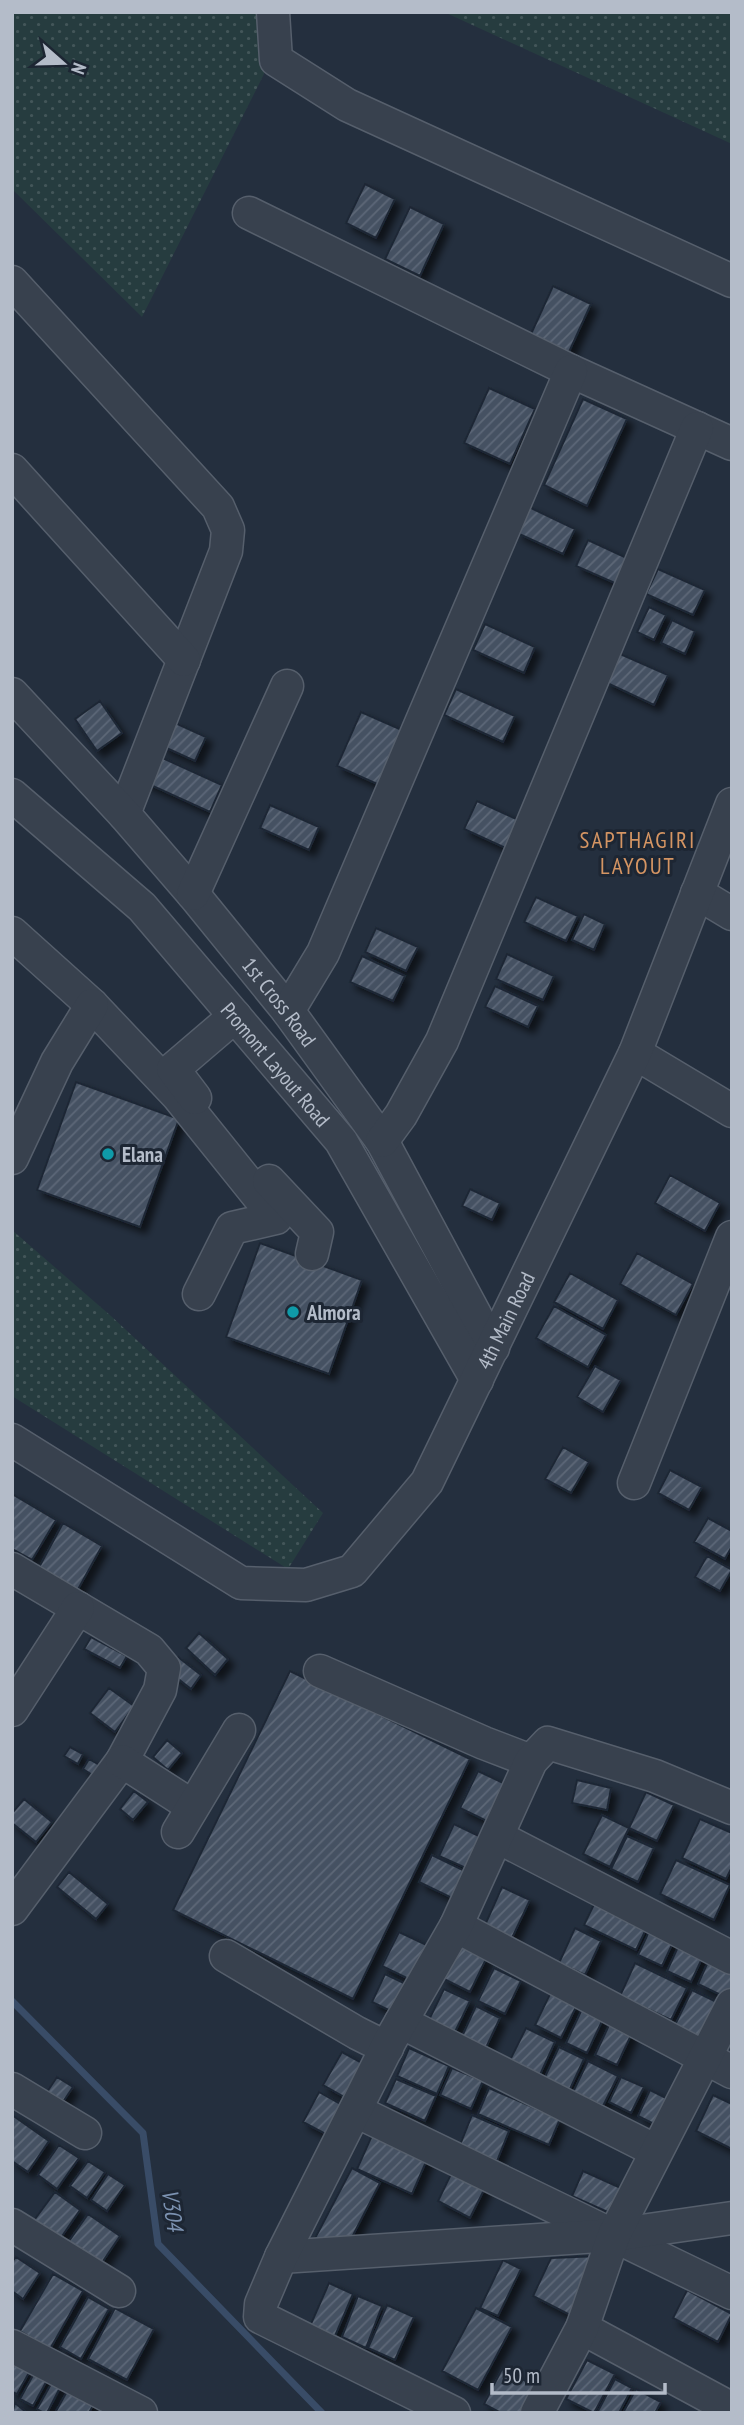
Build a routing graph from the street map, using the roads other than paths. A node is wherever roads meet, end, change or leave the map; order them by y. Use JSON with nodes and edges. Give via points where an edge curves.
{"nodes":[{"id":1,"x":273,"y":12,"type":"edge"},
{"id":2,"x":249,"y":213,"type":"dead end"},
{"id":3,"x":732,"y":281,"type":"edge"},
{"id":4,"x":12,"y":282,"type":"edge"},
{"id":5,"x":571,"y":371,"type":"junction"},
{"id":6,"x":697,"y":428,"type":"junction"},
{"id":7,"x":732,"y":444,"type":"edge"},
{"id":8,"x":12,"y":470,"type":"edge"},
{"id":9,"x":184,"y":660,"type":"junction"},
{"id":10,"x":286,"y":686,"type":"dead end"},
{"id":11,"x":12,"y":694,"type":"edge"},
{"id":12,"x":12,"y":795,"type":"edge"},
{"id":13,"x":732,"y":804,"type":"edge"},
{"id":14,"x":124,"y":814,"type":"junction"},
{"id":15,"x":697,"y":893,"type":"junction"},
{"id":16,"x":192,"y":894,"type":"junction"},
{"id":17,"x":732,"y":914,"type":"edge"},
{"id":18,"x":12,"y":933,"type":"edge"},
{"id":19,"x":92,"y":1004,"type":"junction"},
{"id":20,"x":288,"y":1011,"type":"junction"},
{"id":21,"x":235,"y":1016,"type":"junction"},
{"id":22,"x":635,"y":1053,"type":"junction"},
{"id":23,"x":732,"y":1111,"type":"edge"},
{"id":24,"x":382,"y":1141,"type":"junction"},
{"id":25,"x":12,"y":1158,"type":"edge"},
{"id":26,"x":732,"y":1237,"type":"edge"},
{"id":27,"x":312,"y":1254,"type":"dead end"},
{"id":28,"x":199,"y":1294,"type":"dead end"},
{"id":29,"x":493,"y":1348,"type":"junction"},
{"id":30,"x":477,"y":1380,"type":"junction"},
{"id":31,"x":12,"y":1440,"type":"edge"},
{"id":32,"x":635,"y":1483,"type":"dead end"},
{"id":33,"x":12,"y":1569,"type":"edge"},
{"id":34,"x":78,"y":1608,"type":"junction"},
{"id":35,"x":320,"y":1671,"type":"dead end"},
{"id":36,"x":12,"y":1710,"type":"edge"},
{"id":37,"x":239,"y":1730,"type":"dead end"},
{"id":38,"x":122,"y":1761,"type":"junction"},
{"id":39,"x":531,"y":1761,"type":"junction"},
{"id":40,"x":732,"y":1808,"type":"edge"},
{"id":41,"x":498,"y":1837,"type":"junction"},
{"id":42,"x":12,"y":1909,"type":"edge"},
{"id":43,"x":456,"y":1926,"type":"junction"},
{"id":44,"x":226,"y":1956,"type":"dead end"},
{"id":45,"x":732,"y":1958,"type":"edge"},
{"id":46,"x":732,"y":2005,"type":"edge"},
{"id":47,"x":394,"y":2035,"type":"junction"},
{"id":48,"x":718,"y":2065,"type":"edge"},
{"id":49,"x":12,"y":2089,"type":"edge"},
{"id":50,"x":356,"y":2111,"type":"junction"},
{"id":51,"x":85,"y":2133,"type":"dead end"},
{"id":52,"x":656,"y":2151,"type":"junction"},
{"id":53,"x":732,"y":2218,"type":"edge"},
{"id":54,"x":12,"y":2225,"type":"edge"},
{"id":55,"x":614,"y":2235,"type":"junction"},
{"id":56,"x":281,"y":2257,"type":"junction"},
{"id":57,"x":119,"y":2291,"type":"dead end"},
{"id":58,"x":732,"y":2293,"type":"edge"},
{"id":59,"x":582,"y":2328,"type":"junction"},
{"id":60,"x":12,"y":2346,"type":"edge"},
{"id":61,"x":732,"y":2409,"type":"edge"},
{"id":62,"x":141,"y":2413,"type":"edge"},
{"id":63,"x":454,"y":2413,"type":"edge"},
{"id":64,"x":537,"y":2413,"type":"edge"}],
"edges":[{"from":1,"to":3,"type":"street","via":[[276,60],[347,105]]},
{"from":2,"to":5,"type":"street"},
{"from":4,"to":9,"type":"street","via":[[218,506],[228,530],[226,551]]},
{"from":5,"to":6,"type":"street"},
{"from":5,"to":20,"type":"street","via":[[323,953]]},
{"from":6,"to":7,"type":"street"},
{"from":6,"to":24,"type":"street","via":[[442,1041]]},
{"from":8,"to":9,"type":"street"},
{"from":9,"to":14,"type":"street"},
{"from":10,"to":16,"type":"street"},
{"from":11,"to":14,"type":"street","name":"1st Cross Road"},
{"from":12,"to":21,"type":"street","name":"Promont Layout Road","via":[[142,907]]},
{"from":13,"to":15,"type":"street","name":"4th Main Road"},
{"from":14,"to":16,"type":"street","name":"1st Cross Road"},
{"from":15,"to":17,"type":"street"},
{"from":15,"to":22,"type":"street","name":"4th Main Road"},
{"from":16,"to":20,"type":"street","name":"1st Cross Road"},
{"from":18,"to":19,"type":"street"},
{"from":19,"to":25,"type":"street","via":[[57,1062]]},
{"from":19,"to":28,"type":"street","via":[[178,1097],[276,1218],[232,1228]]},
{"from":20,"to":24,"type":"street","name":"1st Cross Road"},
{"from":21,"to":27,"type":"street","via":[[173,1069],[219,1128],[317,1232]]},
{"from":21,"to":30,"type":"street","name":"Promont Layout Road","via":[[341,1141]]},
{"from":22,"to":23,"type":"street"},
{"from":22,"to":29,"type":"street","name":"4th Main Road"},
{"from":24,"to":29,"type":"street","name":"1st Cross Road"},
{"from":26,"to":32,"type":"street"},
{"from":29,"to":30,"type":"street","name":"4th Main Road"},
{"from":30,"to":31,"type":"street","name":"4th Main Road","via":[[427,1482],[352,1571],[306,1585],[241,1583]]},
{"from":33,"to":34,"type":"street"},
{"from":34,"to":36,"type":"street"},
{"from":34,"to":38,"type":"street","via":[[149,1650],[164,1668],[160,1690]]},
{"from":35,"to":39,"type":"street"},
{"from":37,"to":38,"type":"street","via":[[185,1819]]},
{"from":38,"to":42,"type":"street"},
{"from":39,"to":40,"type":"street","via":[[548,1743],[655,1776]]},
{"from":39,"to":41,"type":"street"},
{"from":41,"to":43,"type":"street"},
{"from":41,"to":45,"type":"street"},
{"from":43,"to":47,"type":"street"},
{"from":43,"to":48,"type":"street"},
{"from":44,"to":47,"type":"street","via":[[357,2033]]},
{"from":46,"to":48,"type":"street"},
{"from":47,"to":50,"type":"street"},
{"from":47,"to":52,"type":"street"},
{"from":48,"to":52,"type":"street"},
{"from":49,"to":51,"type":"street"},
{"from":50,"to":55,"type":"street"},
{"from":50,"to":56,"type":"street"},
{"from":52,"to":55,"type":"street"},
{"from":53,"to":55,"type":"street"},
{"from":54,"to":57,"type":"street"},
{"from":55,"to":56,"type":"street"},
{"from":55,"to":58,"type":"street"},
{"from":55,"to":59,"type":"street"},
{"from":56,"to":63,"type":"street","via":[[260,2317]]},
{"from":59,"to":61,"type":"street"},
{"from":59,"to":64,"type":"street"},
{"from":60,"to":62,"type":"street"}]}
